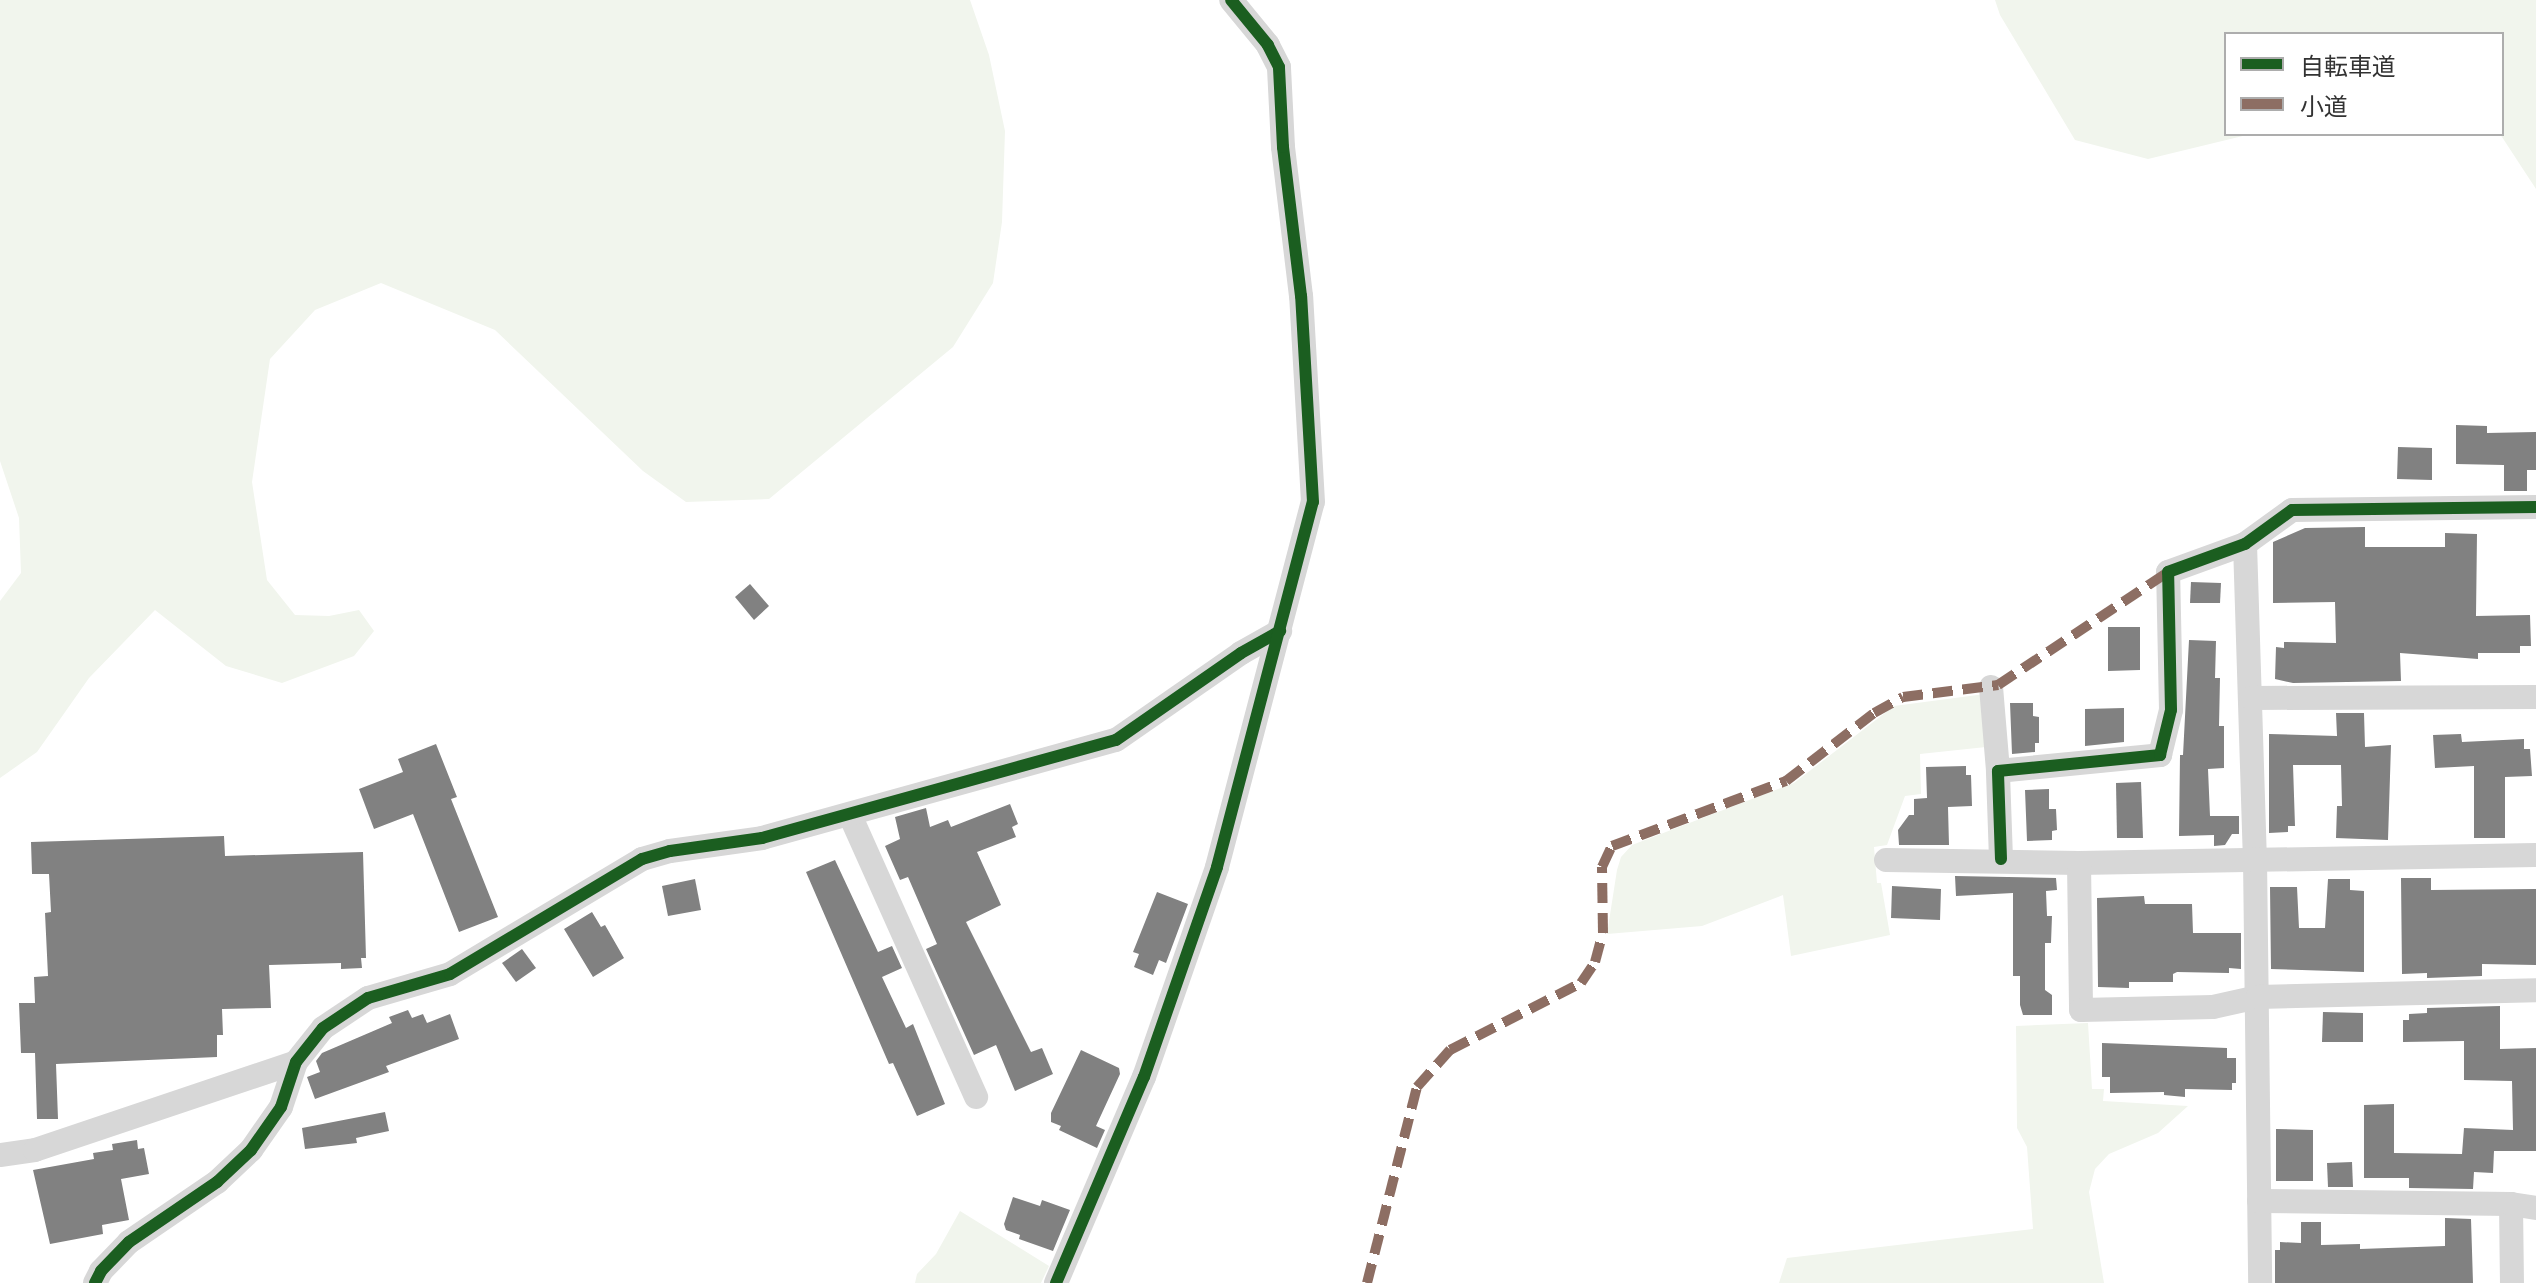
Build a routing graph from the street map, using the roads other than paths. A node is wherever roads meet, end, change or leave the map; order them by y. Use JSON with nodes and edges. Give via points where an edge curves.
{"nodes":[{"id":1,"x":1231,"y":0,"type":"edge"},
{"id":2,"x":2536,"y":507,"type":"edge"},
{"id":3,"x":2245,"y":544,"type":"junction"},
{"id":4,"x":1280,"y":631,"type":"junction"},
{"id":5,"x":1991,"y":687,"type":"dead end"},
{"id":6,"x":2536,"y":697,"type":"edge"},
{"id":7,"x":2251,"y":698,"type":"junction"},
{"id":8,"x":1998,"y":771,"type":"junction"},
{"id":9,"x":850,"y":815,"type":"junction"},
{"id":10,"x":2536,"y":855,"type":"edge"},
{"id":11,"x":2001,"y":859,"type":"junction"},
{"id":12,"x":2255,"y":859,"type":"junction"},
{"id":13,"x":1886,"y":860,"type":"dead end"},
{"id":14,"x":2079,"y":863,"type":"junction"},
{"id":15,"x":2536,"y":990,"type":"edge"},
{"id":16,"x":2258,"y":997,"type":"junction"},
{"id":17,"x":296,"y":1062,"type":"junction"},
{"id":18,"x":976,"y":1097,"type":"dead end"},
{"id":19,"x":0,"y":1155,"type":"edge"},
{"id":20,"x":2259,"y":1201,"type":"junction"},
{"id":21,"x":2511,"y":1204,"type":"junction"},
{"id":22,"x":2536,"y":1208,"type":"edge"},
{"id":23,"x":95,"y":1283,"type":"edge"},
{"id":24,"x":1056,"y":1283,"type":"edge"},
{"id":25,"x":2260,"y":1283,"type":"edge"},
{"id":26,"x":2512,"y":1283,"type":"edge"}],
"edges":[{"from":1,"to":4,"type":"street","via":[[1279,67],[1301,296],[1313,502]]},
{"from":2,"to":3,"type":"street","via":[[2292,510]]},
{"from":3,"to":7,"type":"street"},
{"from":3,"to":8,"type":"street","via":[[2168,572],[2171,710],[2160,755]]},
{"from":4,"to":9,"type":"street","via":[[1116,740]]},
{"from":4,"to":24,"type":"street","via":[[1217,867],[1144,1077]]},
{"from":5,"to":8,"type":"street"},
{"from":6,"to":7,"type":"street"},
{"from":7,"to":12,"type":"street"},
{"from":8,"to":11,"type":"street"},
{"from":9,"to":17,"type":"street","via":[[762,838],[642,859],[450,974],[368,998],[323,1028]]},
{"from":9,"to":18,"type":"street"},
{"from":10,"to":12,"type":"street"},
{"from":11,"to":13,"type":"street"},
{"from":11,"to":14,"type":"street"},
{"from":12,"to":14,"type":"street"},
{"from":12,"to":16,"type":"street"},
{"from":14,"to":16,"type":"street","via":[[2081,1010],[2213,1007]]},
{"from":15,"to":16,"type":"street"},
{"from":16,"to":20,"type":"street"},
{"from":17,"to":19,"type":"street","via":[[35,1150]]},
{"from":17,"to":23,"type":"street","via":[[281,1107],[251,1150],[217,1182],[129,1242]]},
{"from":20,"to":21,"type":"street"},
{"from":20,"to":25,"type":"street"},
{"from":21,"to":22,"type":"street"},
{"from":21,"to":26,"type":"street"}]}
